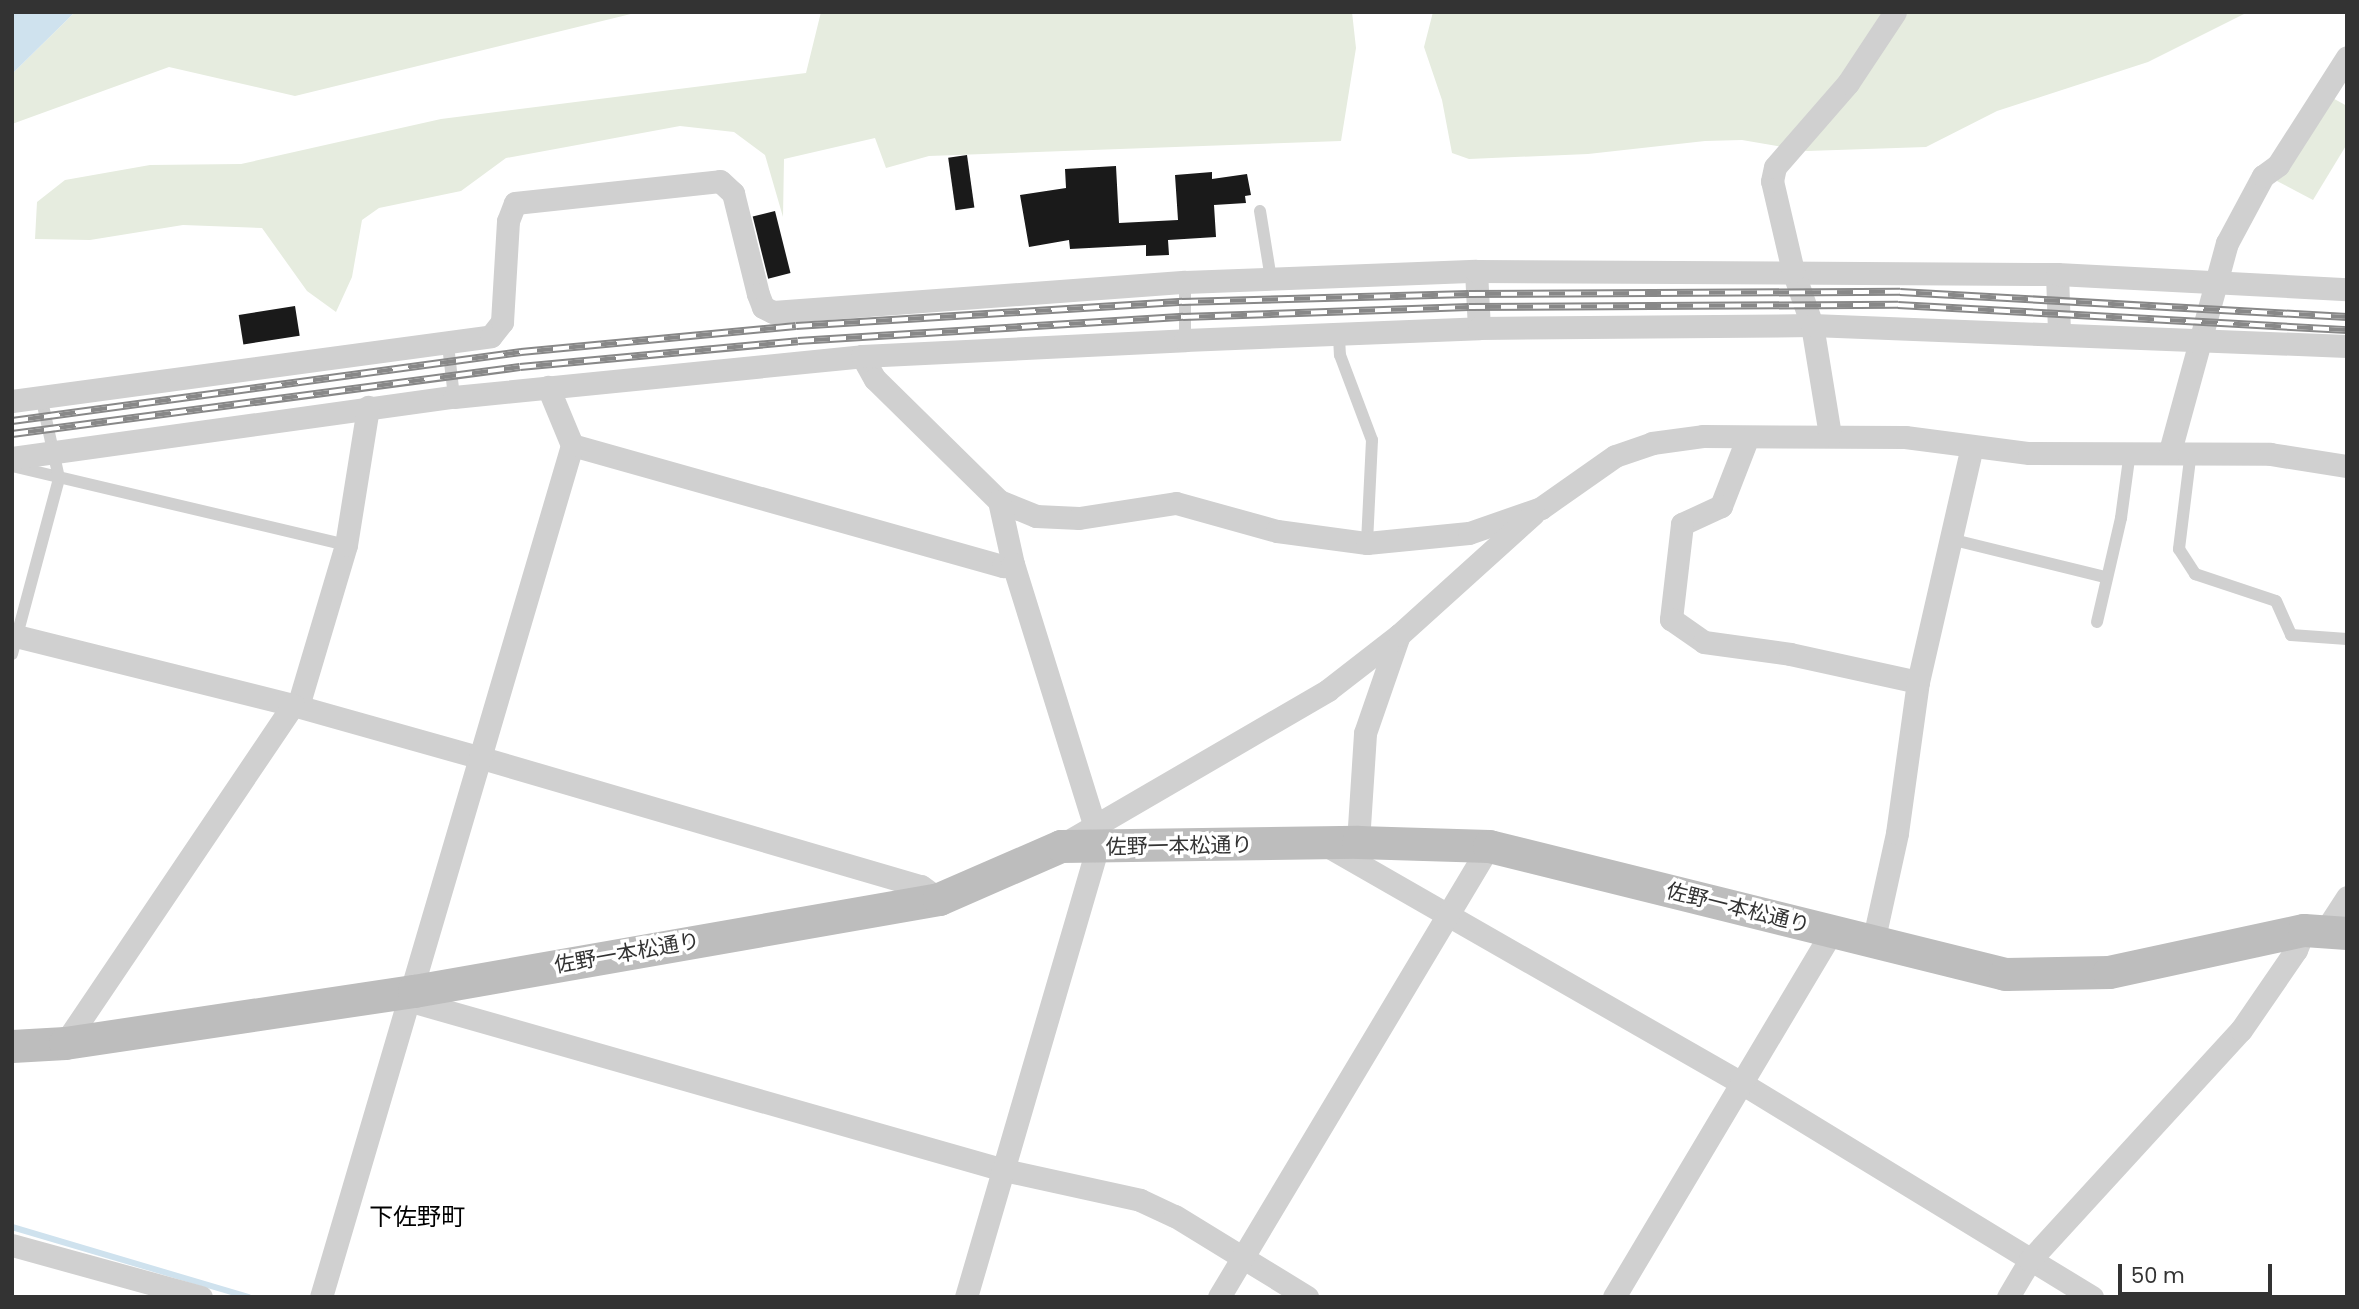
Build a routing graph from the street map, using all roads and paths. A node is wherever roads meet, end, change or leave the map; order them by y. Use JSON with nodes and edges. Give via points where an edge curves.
{"nodes":[{"id":1,"x":1895,"y":12,"type":"edge"},
{"id":2,"x":2347,"y":57,"type":"edge"},
{"id":3,"x":1260,"y":211,"type":"dead end"},
{"id":4,"x":1476,"y":271,"type":"junction"},
{"id":5,"x":1793,"y":271,"type":"junction"},
{"id":6,"x":2057,"y":274,"type":"junction"},
{"id":7,"x":1271,"y":279,"type":"junction"},
{"id":8,"x":1185,"y":282,"type":"junction"},
{"id":9,"x":2214,"y":282,"type":"junction"},
{"id":10,"x":2347,"y":289,"type":"edge"},
{"id":11,"x":1812,"y":325,"type":"junction"},
{"id":12,"x":1479,"y":328,"type":"junction"},
{"id":13,"x":2059,"y":332,"type":"junction"},
{"id":14,"x":1339,"y":337,"type":"junction"},
{"id":15,"x":2198,"y":338,"type":"junction"},
{"id":16,"x":1185,"y":340,"type":"junction"},
{"id":17,"x":448,"y":345,"type":"junction"},
{"id":18,"x":2347,"y":346,"type":"edge"},
{"id":19,"x":862,"y":356,"type":"junction"},
{"id":20,"x":548,"y":387,"type":"junction"},
{"id":21,"x":41,"y":396,"type":"junction"},
{"id":22,"x":454,"y":397,"type":"junction"},
{"id":23,"x":12,"y":401,"type":"edge"},
{"id":24,"x":368,"y":407,"type":"junction"},
{"id":25,"x":1830,"y":435,"type":"junction"},
{"id":26,"x":1747,"y":439,"type":"junction"},
{"id":27,"x":572,"y":445,"type":"junction"},
{"id":28,"x":1972,"y":447,"type":"junction"},
{"id":29,"x":2130,"y":450,"type":"junction"},
{"id":30,"x":56,"y":451,"type":"junction"},
{"id":31,"x":2181,"y":451,"type":"junction"},
{"id":32,"x":12,"y":458,"type":"edge"},
{"id":33,"x":12,"y":466,"type":"edge"},
{"id":34,"x":2347,"y":466,"type":"edge"},
{"id":35,"x":60,"y":478,"type":"junction"},
{"id":36,"x":999,"y":501,"type":"junction"},
{"id":37,"x":1541,"y":508,"type":"junction"},
{"id":38,"x":1950,"y":539,"type":"junction"},
{"id":39,"x":1367,"y":543,"type":"junction"},
{"id":40,"x":346,"y":545,"type":"junction"},
{"id":41,"x":1013,"y":564,"type":"junction"},
{"id":42,"x":2105,"y":577,"type":"junction"},
{"id":43,"x":2097,"y":622,"type":"dead end"},
{"id":44,"x":1399,"y":635,"type":"junction"},
{"id":45,"x":2347,"y":639,"type":"edge"},
{"id":46,"x":14,"y":641,"type":"edge"},
{"id":47,"x":1918,"y":682,"type":"junction"},
{"id":48,"x":296,"y":706,"type":"junction"},
{"id":49,"x":482,"y":758,"type":"junction"},
{"id":50,"x":1096,"y":836,"type":"junction"},
{"id":51,"x":1358,"y":842,"type":"junction"},
{"id":52,"x":1321,"y":843,"type":"junction"},
{"id":53,"x":1489,"y":846,"type":"junction"},
{"id":54,"x":2347,"y":897,"type":"edge"},
{"id":55,"x":939,"y":899,"type":"junction"},
{"id":56,"x":1451,"y":915,"type":"junction"},
{"id":57,"x":2326,"y":930,"type":"edge"},
{"id":58,"x":1832,"y":931,"type":"junction"},
{"id":59,"x":1874,"y":938,"type":"junction"},
{"id":60,"x":412,"y":996,"type":"junction"},
{"id":61,"x":65,"y":1043,"type":"junction"},
{"id":62,"x":12,"y":1046,"type":"edge"},
{"id":63,"x":1743,"y":1084,"type":"junction"},
{"id":64,"x":1004,"y":1170,"type":"junction"},
{"id":65,"x":12,"y":1245,"type":"edge"},
{"id":66,"x":1242,"y":1257,"type":"junction"},
{"id":67,"x":2030,"y":1260,"type":"junction"},
{"id":68,"x":201,"y":1297,"type":"edge"},
{"id":69,"x":321,"y":1297,"type":"edge"},
{"id":70,"x":966,"y":1297,"type":"edge"},
{"id":71,"x":1219,"y":1297,"type":"edge"},
{"id":72,"x":1307,"y":1297,"type":"edge"},
{"id":73,"x":1614,"y":1297,"type":"edge"},
{"id":74,"x":2008,"y":1297,"type":"edge"},
{"id":75,"x":2092,"y":1297,"type":"edge"}],
"edges":[{"from":1,"to":5,"type":"street","via":[[1848,83],[1775,167],[1772,181]]},
{"from":2,"to":9,"type":"street","via":[[2278,165],[2263,176],[2227,243]]},
{"from":3,"to":7,"type":"lane"},
{"from":4,"to":5,"type":"street"},
{"from":4,"to":7,"type":"street"},
{"from":4,"to":12,"type":"street"},
{"from":5,"to":6,"type":"street"},
{"from":5,"to":11,"type":"street"},
{"from":6,"to":9,"type":"street"},
{"from":6,"to":13,"type":"street"},
{"from":7,"to":8,"type":"street"},
{"from":8,"to":16,"type":"lane"},
{"from":8,"to":17,"type":"street","via":[[774,312],[763,307],[758,295],[733,193],[720,181],[515,203],[508,220],[498,330]]},
{"from":9,"to":10,"type":"street"},
{"from":9,"to":15,"type":"street"},
{"from":11,"to":12,"type":"street"},
{"from":11,"to":13,"type":"street"},
{"from":11,"to":25,"type":"street"},
{"from":12,"to":14,"type":"street"},
{"from":13,"to":15,"type":"street"},
{"from":14,"to":16,"type":"street"},
{"from":14,"to":39,"type":"lane","via":[[1340,355],[1371,440]]},
{"from":15,"to":18,"type":"street"},
{"from":15,"to":31,"type":"street"},
{"from":16,"to":19,"type":"street"},
{"from":17,"to":21,"type":"street"},
{"from":17,"to":22,"type":"lane"},
{"from":19,"to":20,"type":"street"},
{"from":19,"to":36,"type":"street","via":[[875,379]]},
{"from":20,"to":22,"type":"street"},
{"from":20,"to":27,"type":"street"},
{"from":21,"to":23,"type":"street"},
{"from":21,"to":30,"type":"lane"},
{"from":22,"to":24,"type":"street"},
{"from":24,"to":30,"type":"street"},
{"from":24,"to":40,"type":"street"},
{"from":25,"to":26,"type":"street"},
{"from":25,"to":28,"type":"street","via":[[1905,437]]},
{"from":26,"to":37,"type":"street","via":[[1703,436],[1653,443],[1615,456]]},
{"from":26,"to":47,"type":"street","via":[[1721,506],[1682,524],[1671,619],[1704,642],[1790,654]]},
{"from":27,"to":41,"type":"street","via":[[1003,566]]},
{"from":27,"to":49,"type":"street"},
{"from":28,"to":29,"type":"street","via":[[2029,453]]},
{"from":28,"to":38,"type":"street"},
{"from":29,"to":31,"type":"street"},
{"from":29,"to":42,"type":"lane","via":[[2121,518]]},
{"from":30,"to":32,"type":"street"},
{"from":30,"to":35,"type":"lane"},
{"from":31,"to":34,"type":"street","via":[[2270,454]]},
{"from":31,"to":45,"type":"lane","via":[[2179,549],[2195,574],[2276,601],[2291,635]]},
{"from":33,"to":35,"type":"lane"},
{"from":35,"to":40,"type":"lane"},
{"from":35,"to":46,"type":"lane"},
{"from":36,"to":39,"type":"street","via":[[1056,519],[1176,503],[1277,531]]},
{"from":36,"to":41,"type":"street"},
{"from":37,"to":39,"type":"street","via":[[1446,538]]},
{"from":37,"to":44,"type":"street"},
{"from":38,"to":42,"type":"lane"},
{"from":38,"to":47,"type":"street"},
{"from":40,"to":48,"type":"street"},
{"from":41,"to":50,"type":"street"},
{"from":42,"to":43,"type":"lane"},
{"from":44,"to":50,"type":"street","via":[[1287,717]]},
{"from":44,"to":51,"type":"street","via":[[1364,733]]},
{"from":46,"to":48,"type":"street"},
{"from":47,"to":59,"type":"street","via":[[1897,833]]},
{"from":48,"to":49,"type":"street"},
{"from":48,"to":61,"type":"street"},
{"from":49,"to":55,"type":"street","via":[[921,886]]},
{"from":49,"to":60,"type":"street"},
{"from":50,"to":52,"type":"street","name":"佐野一本松通り"},
{"from":50,"to":55,"type":"street","name":"佐野一本松通り","via":[[1061,846]]},
{"from":50,"to":64,"type":"street"},
{"from":51,"to":52,"type":"street","name":"佐野一本松通り"},
{"from":51,"to":53,"type":"street","name":"佐野一本松通り"},
{"from":52,"to":56,"type":"street"},
{"from":53,"to":56,"type":"street"},
{"from":53,"to":58,"type":"street","name":"佐野一本松通り"},
{"from":54,"to":57,"type":"street"},
{"from":55,"to":60,"type":"street","name":"佐野一本松通り"},
{"from":56,"to":63,"type":"street"},
{"from":56,"to":66,"type":"street"},
{"from":57,"to":59,"type":"street","name":"佐野一本松通り","via":[[2109,972],[2006,974]]},
{"from":57,"to":67,"type":"street","via":[[2296,950],[2241,1030]]},
{"from":58,"to":59,"type":"street","name":"佐野一本松通り"},
{"from":58,"to":63,"type":"street"},
{"from":60,"to":61,"type":"street","name":"佐野一本松通り"},
{"from":60,"to":64,"type":"street"},
{"from":60,"to":69,"type":"street"},
{"from":61,"to":62,"type":"street","name":"佐野一本松通り"},
{"from":63,"to":67,"type":"street"},
{"from":63,"to":73,"type":"street"},
{"from":64,"to":66,"type":"street","via":[[1140,1200]]},
{"from":64,"to":70,"type":"street"},
{"from":65,"to":68,"type":"street"},
{"from":66,"to":71,"type":"street"},
{"from":66,"to":72,"type":"street"},
{"from":67,"to":74,"type":"street"},
{"from":67,"to":75,"type":"street"}]}
